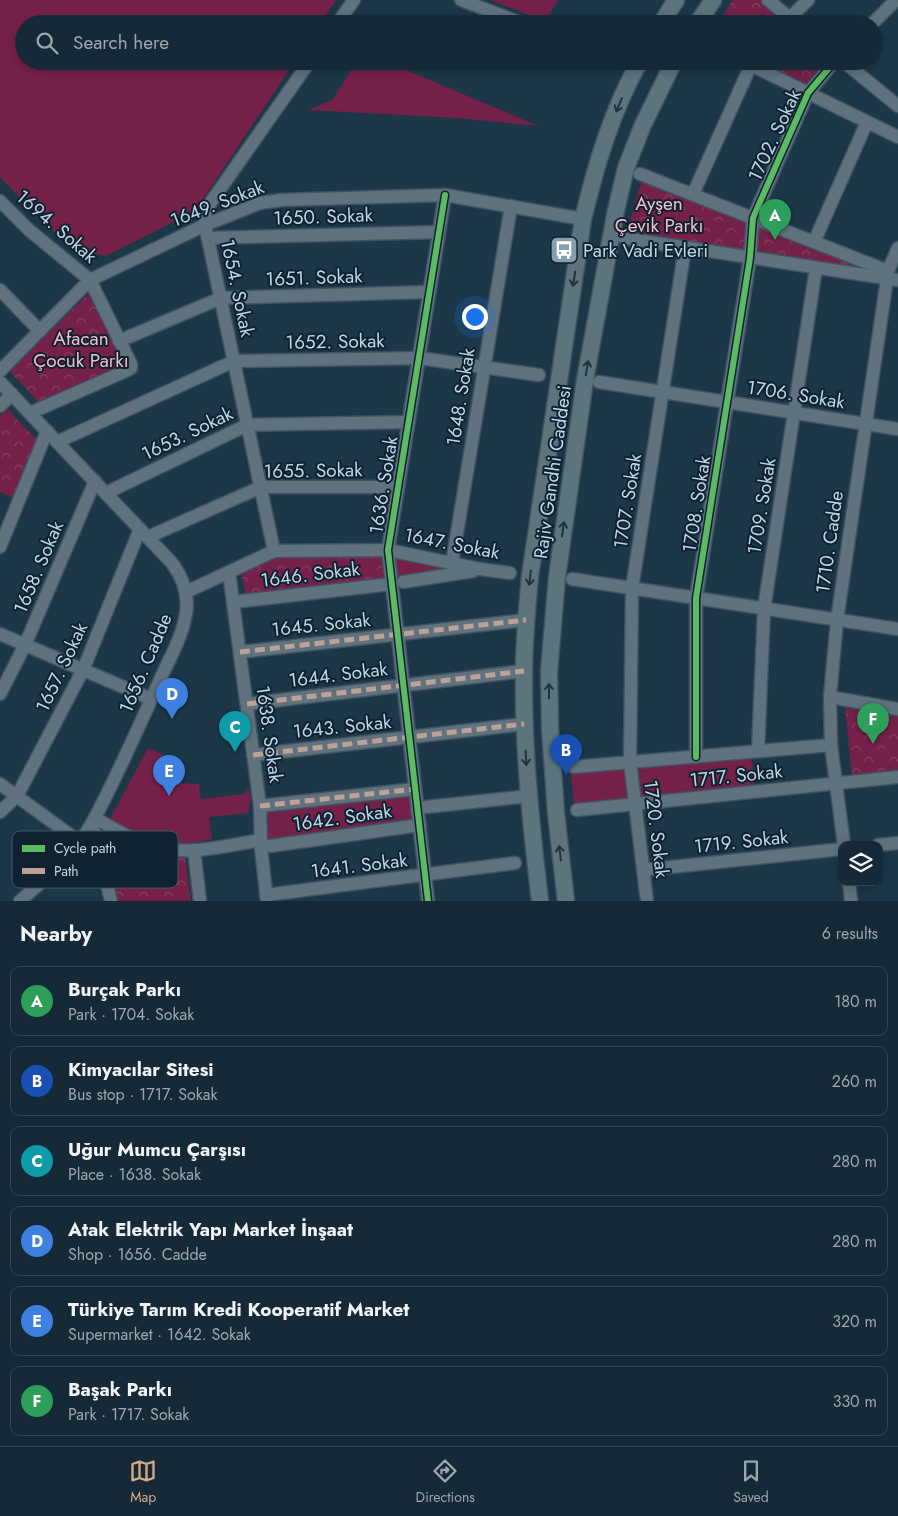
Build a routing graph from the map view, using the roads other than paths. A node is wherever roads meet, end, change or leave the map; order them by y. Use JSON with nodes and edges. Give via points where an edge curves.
{"nodes":[{"id":1,"x":354,"y":0,"type":"edge"},
{"id":2,"x":462,"y":0,"type":"edge"},
{"id":3,"x":676,"y":0,"type":"edge"},
{"id":4,"x":713,"y":0,"type":"edge"},
{"id":5,"x":768,"y":0,"type":"edge"},
{"id":6,"x":808,"y":0,"type":"edge"},
{"id":7,"x":896,"y":0,"type":"edge"},
{"id":8,"x":343,"y":15,"type":"edge"},
{"id":9,"x":501,"y":15,"type":"edge"},
{"id":10,"x":667,"y":15,"type":"edge"},
{"id":11,"x":703,"y":15,"type":"edge"},
{"id":12,"x":787,"y":15,"type":"edge"},
{"id":13,"x":798,"y":15,"type":"edge"},
{"id":14,"x":881,"y":15,"type":"edge"},
{"id":15,"x":304,"y":70,"type":"edge"},
{"id":16,"x":631,"y":70,"type":"edge"},
{"id":17,"x":670,"y":70,"type":"edge"},
{"id":18,"x":744,"y":70,"type":"edge"},
{"id":19,"x":761,"y":70,"type":"edge"},
{"id":20,"x":827,"y":70,"type":"edge"},
{"id":21,"x":855,"y":70,"type":"edge"},
{"id":22,"x":808,"y":93,"type":"junction"},
{"id":23,"x":895,"y":99,"type":"edge"},
{"id":24,"x":867,"y":122,"type":"junction"},
{"id":25,"x":898,"y":137,"type":"edge"},
{"id":26,"x":640,"y":174,"type":"dead end"},
{"id":27,"x":693,"y":194,"type":"junction"},
{"id":28,"x":445,"y":195,"type":"junction"},
{"id":29,"x":0,"y":201,"type":"edge"},
{"id":30,"x":510,"y":206,"type":"junction"},
{"id":31,"x":753,"y":218,"type":"junction"},
{"id":32,"x":583,"y":219,"type":"junction"},
{"id":33,"x":205,"y":225,"type":"junction"},
{"id":34,"x":439,"y":232,"type":"junction"},
{"id":35,"x":208,"y":238,"type":"junction"},
{"id":36,"x":624,"y":238,"type":"dead end"},
{"id":37,"x":814,"y":242,"type":"junction"},
{"id":38,"x":685,"y":248,"type":"junction"},
{"id":39,"x":898,"y":248,"type":"edge"},
{"id":40,"x":750,"y":258,"type":"junction"},
{"id":41,"x":816,"y":268,"type":"junction"},
{"id":42,"x":891,"y":277,"type":"edge"},
{"id":43,"x":90,"y":280,"type":"junction"},
{"id":44,"x":0,"y":290,"type":"edge"},
{"id":45,"x":429,"y":292,"type":"junction"},
{"id":46,"x":220,"y":298,"type":"junction"},
{"id":47,"x":40,"y":331,"type":"junction"},
{"id":48,"x":119,"y":341,"type":"junction"},
{"id":49,"x":419,"y":358,"type":"junction"},
{"id":50,"x":234,"y":361,"type":"junction"},
{"id":51,"x":484,"y":368,"type":"junction"},
{"id":52,"x":0,"y":371,"type":"edge"},
{"id":53,"x":539,"y":375,"type":"dead end"},
{"id":54,"x":0,"y":382,"type":"edge"},
{"id":55,"x":599,"y":382,"type":"dead end"},
{"id":56,"x":663,"y":392,"type":"junction"},
{"id":57,"x":12,"y":394,"type":"junction"},
{"id":58,"x":727,"y":402,"type":"junction"},
{"id":59,"x":0,"y":406,"type":"edge"},
{"id":60,"x":794,"y":412,"type":"junction"},
{"id":61,"x":30,"y":413,"type":"junction"},
{"id":62,"x":409,"y":422,"type":"junction"},
{"id":63,"x":247,"y":424,"type":"junction"},
{"id":64,"x":866,"y":424,"type":"junction"},
{"id":65,"x":898,"y":429,"type":"edge"},
{"id":66,"x":47,"y":432,"type":"junction"},
{"id":67,"x":57,"y":442,"type":"junction"},
{"id":68,"x":95,"y":481,"type":"junction"},
{"id":69,"x":261,"y":487,"type":"junction"},
{"id":70,"x":398,"y":488,"type":"junction"},
{"id":71,"x":106,"y":493,"type":"junction"},
{"id":72,"x":144,"y":533,"type":"junction"},
{"id":73,"x":0,"y":547,"type":"edge"},
{"id":74,"x":388,"y":550,"type":"junction"},
{"id":75,"x":274,"y":551,"type":"junction"},
{"id":76,"x":452,"y":563,"type":"junction"},
{"id":77,"x":480,"y":569,"type":"junction"},
{"id":78,"x":228,"y":572,"type":"junction"},
{"id":79,"x":510,"y":573,"type":"dead end"},
{"id":80,"x":572,"y":579,"type":"dead end"},
{"id":81,"x":397,"y":583,"type":"junction"},
{"id":82,"x":632,"y":588,"type":"junction"},
{"id":83,"x":186,"y":592,"type":"junction"},
{"id":84,"x":696,"y":598,"type":"junction"},
{"id":85,"x":233,"y":602,"type":"junction"},
{"id":86,"x":764,"y":608,"type":"junction"},
{"id":87,"x":526,"y":620,"type":"junction"},
{"id":88,"x":837,"y":620,"type":"junction"},
{"id":89,"x":898,"y":629,"type":"edge"},
{"id":90,"x":0,"y":634,"type":"edge"},
{"id":91,"x":397,"y":634,"type":"junction"},
{"id":92,"x":25,"y":645,"type":"junction"},
{"id":93,"x":240,"y":652,"type":"junction"},
{"id":94,"x":83,"y":670,"type":"junction"},
{"id":95,"x":524,"y":671,"type":"junction"},
{"id":96,"x":403,"y":685,"type":"junction"},
{"id":97,"x":0,"y":694,"type":"edge"},
{"id":98,"x":830,"y":697,"type":"junction"},
{"id":99,"x":151,"y":700,"type":"junction"},
{"id":100,"x":247,"y":704,"type":"junction"},
{"id":101,"x":898,"y":709,"type":"edge"},
{"id":102,"x":524,"y":724,"type":"junction"},
{"id":103,"x":409,"y":737,"type":"junction"},
{"id":104,"x":831,"y":745,"type":"junction"},
{"id":105,"x":758,"y":751,"type":"junction"},
{"id":106,"x":254,"y":755,"type":"junction"},
{"id":107,"x":696,"y":757,"type":"junction"},
{"id":108,"x":630,"y":762,"type":"junction"},
{"id":109,"x":573,"y":767,"type":"dead end"},
{"id":110,"x":898,"y":777,"type":"edge"},
{"id":111,"x":0,"y":784,"type":"edge"},
{"id":112,"x":836,"y":784,"type":"junction"},
{"id":113,"x":415,"y":790,"type":"junction"},
{"id":114,"x":17,"y":796,"type":"junction"},
{"id":115,"x":529,"y":796,"type":"junction"},
{"id":116,"x":636,"y":804,"type":"junction"},
{"id":117,"x":260,"y":806,"type":"junction"},
{"id":118,"x":418,"y":808,"type":"junction"},
{"id":119,"x":577,"y":810,"type":"dead end"},
{"id":120,"x":0,"y":812,"type":"edge"},
{"id":121,"x":94,"y":820,"type":"junction"},
{"id":122,"x":420,"y":825,"type":"junction"},
{"id":123,"x":65,"y":831,"type":"edge"},
{"id":124,"x":87,"y":831,"type":"edge"},
{"id":125,"x":96,"y":831,"type":"edge"},
{"id":126,"x":117,"y":831,"type":"edge"},
{"id":127,"x":843,"y":841,"type":"edge"},
{"id":128,"x":265,"y":843,"type":"junction"},
{"id":129,"x":898,"y":843,"type":"edge"},
{"id":130,"x":883,"y":844,"type":"edge"},
{"id":131,"x":838,"y":849,"type":"edge"},
{"id":132,"x":178,"y":850,"type":"edge"},
{"id":133,"x":194,"y":850,"type":"junction"},
{"id":134,"x":515,"y":863,"type":"dead end"},
{"id":135,"x":643,"y":870,"type":"junction"},
{"id":136,"x":425,"y":875,"type":"junction"},
{"id":137,"x":849,"y":886,"type":"edge"},
{"id":138,"x":35,"y":888,"type":"edge"},
{"id":139,"x":108,"y":888,"type":"edge"},
{"id":140,"x":267,"y":898,"type":"edge"},
{"id":141,"x":20,"y":901,"type":"edge"},
{"id":142,"x":111,"y":901,"type":"edge"},
{"id":143,"x":200,"y":901,"type":"edge"},
{"id":144,"x":428,"y":901,"type":"edge"},
{"id":145,"x":540,"y":901,"type":"edge"},
{"id":146,"x":566,"y":901,"type":"edge"},
{"id":147,"x":647,"y":901,"type":"edge"},
{"id":148,"x":851,"y":901,"type":"edge"}],
"edges":[{"from":1,"to":8,"type":"street"},
{"from":2,"to":9,"type":"street"},
{"from":3,"to":10,"type":"main road"},
{"from":4,"to":11,"type":"main road"},
{"from":5,"to":12,"type":"street"},
{"from":6,"to":13,"type":"street"},
{"from":7,"to":14,"type":"street"},
{"from":15,"to":33,"type":"street","name":"1654. Sokak","via":[[210,202]]},
{"from":16,"to":32,"type":"main road","name":"Rajiv Gandhi Caddesi","one_way":true,"via":[[603,147]]},
{"from":146,"to":17,"type":"main road","name":"Rajiv Gandhi Caddesi","one_way":true,"via":[[550,728],[549,672],[557,577],[585,380],[616,210],[626,168]]},
{"from":18,"to":27,"type":"street"},
{"from":19,"to":22,"type":"street"},
{"from":20,"to":22,"type":"street","name":"1702. Sokak"},
{"from":21,"to":23,"type":"street"},
{"from":22,"to":24,"type":"street"},
{"from":22,"to":31,"type":"street","name":"1702. Sokak"},
{"from":24,"to":25,"type":"street"},
{"from":24,"to":37,"type":"street"},
{"from":26,"to":27,"type":"street"},
{"from":27,"to":31,"type":"street"},
{"from":28,"to":30,"type":"street","name":"1649. Sokak"},
{"from":28,"to":33,"type":"street","name":"1649. Sokak","via":[[270,200]]},
{"from":28,"to":34,"type":"street","name":"1636. Sokak"},
{"from":29,"to":43,"type":"street","name":"1694. Sokak","via":[[29,230]]},
{"from":30,"to":32,"type":"street","name":"1649. Sokak"},
{"from":30,"to":51,"type":"street","name":"1648. Sokak"},
{"from":31,"to":37,"type":"street"},
{"from":31,"to":40,"type":"street","name":"1702. Sokak"},
{"from":32,"to":87,"type":"main road","name":"Rajiv Gandhi Caddesi","one_way":true},
{"from":33,"to":35,"type":"street","name":"1654. Sokak"},
{"from":33,"to":43,"type":"street","name":"1649. Sokak"},
{"from":34,"to":35,"type":"street","name":"1650. Sokak"},
{"from":34,"to":45,"type":"street","name":"1636. Sokak"},
{"from":35,"to":46,"type":"street","name":"1654. Sokak"},
{"from":36,"to":38,"type":"street"},
{"from":37,"to":42,"type":"street"},
{"from":38,"to":40,"type":"street"},
{"from":38,"to":56,"type":"street","name":"1707. Sokak"},
{"from":39,"to":42,"type":"street","name":"1710. Cadde"},
{"from":40,"to":41,"type":"street"},
{"from":40,"to":58,"type":"street","name":"1708. Sokak"},
{"from":41,"to":42,"type":"street"},
{"from":41,"to":60,"type":"street","name":"1709. Sokak"},
{"from":42,"to":64,"type":"street","name":"1710. Cadde"},
{"from":43,"to":47,"type":"street","name":"1649. Sokak"},
{"from":43,"to":48,"type":"street"},
{"from":44,"to":47,"type":"street"},
{"from":45,"to":46,"type":"street","name":"1651. Sokak"},
{"from":45,"to":49,"type":"street","name":"1636. Sokak"},
{"from":46,"to":48,"type":"street","name":"1651. Sokak"},
{"from":46,"to":50,"type":"street","name":"1654. Sokak"},
{"from":47,"to":52,"type":"street","name":"1649. Sokak"},
{"from":48,"to":61,"type":"street","via":[[131,368]]},
{"from":49,"to":50,"type":"street","name":"1652. Sokak"},
{"from":49,"to":51,"type":"street","name":"1652. Sokak"},
{"from":49,"to":62,"type":"street","name":"1636. Sokak"},
{"from":50,"to":63,"type":"street","name":"1654. Sokak"},
{"from":50,"to":67,"type":"street","name":"1652. Sokak"},
{"from":51,"to":53,"type":"street","name":"1652. Sokak"},
{"from":51,"to":76,"type":"street","name":"1648. Sokak"},
{"from":54,"to":57,"type":"street","name":"1656. Cadde"},
{"from":55,"to":56,"type":"street","name":"1706. Sokak"},
{"from":56,"to":58,"type":"street","name":"1706. Sokak"},
{"from":56,"to":82,"type":"street","name":"1707. Sokak"},
{"from":57,"to":59,"type":"street"},
{"from":57,"to":61,"type":"street","name":"1656. Cadde"},
{"from":58,"to":60,"type":"street","name":"1706. Sokak"},
{"from":58,"to":84,"type":"street","name":"1708. Sokak"},
{"from":60,"to":64,"type":"street","name":"1706. Sokak"},
{"from":60,"to":86,"type":"street","name":"1709. Sokak"},
{"from":61,"to":66,"type":"street","name":"1656. Cadde"},
{"from":62,"to":63,"type":"street","name":"1653. Sokak"},
{"from":62,"to":70,"type":"street","name":"1636. Sokak"},
{"from":63,"to":69,"type":"street","name":"1654. Sokak"},
{"from":63,"to":71,"type":"street","name":"1653. Sokak"},
{"from":64,"to":65,"type":"street","name":"1706. Sokak"},
{"from":64,"to":88,"type":"street","name":"1710. Cadde"},
{"from":66,"to":67,"type":"street","name":"1656. Cadde"},
{"from":66,"to":73,"type":"street"},
{"from":67,"to":68,"type":"street","name":"1656. Cadde"},
{"from":68,"to":71,"type":"street","name":"1656. Cadde"},
{"from":68,"to":92,"type":"street","name":"1658. Sokak"},
{"from":69,"to":70,"type":"street","name":"1655. Sokak"},
{"from":69,"to":72,"type":"street","name":"1655. Sokak"},
{"from":69,"to":75,"type":"street","name":"1654. Sokak"},
{"from":70,"to":74,"type":"street","name":"1636. Sokak"},
{"from":71,"to":72,"type":"street","name":"1656. Cadde"},
{"from":72,"to":83,"type":"street","name":"1656. Cadde","via":[[177,570]]},
{"from":72,"to":94,"type":"street","name":"1657. Sokak"},
{"from":74,"to":75,"type":"street","name":"1647. Sokak"},
{"from":74,"to":76,"type":"street","name":"1647. Sokak"},
{"from":74,"to":81,"type":"street","name":"1636. Sokak"},
{"from":75,"to":78,"type":"street","name":"1647. Sokak"},
{"from":76,"to":77,"type":"street","name":"1647. Sokak"},
{"from":77,"to":79,"type":"street","name":"1647. Sokak"},
{"from":77,"to":81,"type":"street","name":"1646. Sokak"},
{"from":78,"to":83,"type":"street","name":"1647. Sokak"},
{"from":78,"to":85,"type":"street","name":"1638. Sokak"},
{"from":80,"to":82,"type":"street"},
{"from":81,"to":85,"type":"street","name":"1646. Sokak"},
{"from":81,"to":91,"type":"street","name":"1636. Sokak"},
{"from":82,"to":84,"type":"street"},
{"from":82,"to":108,"type":"street","name":"1707. Sokak"},
{"from":83,"to":99,"type":"street","name":"1656. Cadde","via":[[182,631]]},
{"from":84,"to":86,"type":"street"},
{"from":84,"to":107,"type":"street","name":"1708. Sokak"},
{"from":85,"to":93,"type":"street","name":"1638. Sokak"},
{"from":86,"to":88,"type":"street"},
{"from":86,"to":105,"type":"street","name":"1709. Sokak"},
{"from":87,"to":91,"type":"street","name":"1645. Sokak"},
{"from":87,"to":95,"type":"main road","name":"Rajiv Gandhi Caddesi"},
{"from":88,"to":89,"type":"street"},
{"from":88,"to":98,"type":"street","name":"1710. Cadde"},
{"from":90,"to":92,"type":"street"},
{"from":91,"to":93,"type":"street","name":"1645. Sokak"},
{"from":91,"to":96,"type":"street","name":"1636. Sokak"},
{"from":92,"to":94,"type":"street"},
{"from":92,"to":97,"type":"street","name":"1658. Sokak"},
{"from":93,"to":100,"type":"street","name":"1638. Sokak"},
{"from":94,"to":99,"type":"street"},
{"from":94,"to":114,"type":"street","name":"1657. Sokak"},
{"from":95,"to":96,"type":"street","name":"1644. Sokak"},
{"from":95,"to":102,"type":"main road","name":"Rajiv Gandhi Caddesi"},
{"from":96,"to":100,"type":"street","name":"1644. Sokak"},
{"from":96,"to":103,"type":"street","name":"1636. Sokak"},
{"from":98,"to":101,"type":"street"},
{"from":98,"to":104,"type":"street","name":"1710. Cadde"},
{"from":99,"to":121,"type":"street","name":"1656. Cadde"},
{"from":100,"to":106,"type":"street","name":"1638. Sokak"},
{"from":102,"to":103,"type":"street","name":"1643. Sokak"},
{"from":102,"to":115,"type":"main road","name":"Rajiv Gandhi Caddesi","one_way":true},
{"from":103,"to":106,"type":"street","name":"1643. Sokak"},
{"from":103,"to":113,"type":"street","name":"1636. Sokak"},
{"from":104,"to":105,"type":"street","name":"1717. Sokak"},
{"from":104,"to":112,"type":"street","name":"1710. Cadde"},
{"from":105,"to":107,"type":"street","name":"1717. Sokak"},
{"from":106,"to":117,"type":"street","name":"1638. Sokak"},
{"from":107,"to":108,"type":"street","name":"1717. Sokak"},
{"from":108,"to":109,"type":"street","name":"1717. Sokak"},
{"from":108,"to":116,"type":"street","name":"1720. Sokak"},
{"from":110,"to":112,"type":"street","name":"1717. Sokak"},
{"from":111,"to":114,"type":"street"},
{"from":112,"to":116,"type":"street","name":"1717. Sokak"},
{"from":112,"to":127,"type":"street","name":"1710. Cadde"},
{"from":113,"to":117,"type":"street"},
{"from":113,"to":118,"type":"street","name":"1636. Sokak"},
{"from":114,"to":120,"type":"street","name":"1657. Sokak"},
{"from":114,"to":123,"type":"street"},
{"from":115,"to":118,"type":"street","name":"1642. Sokak"},
{"from":115,"to":145,"type":"main road","name":"Rajiv Gandhi Caddesi"},
{"from":116,"to":119,"type":"street","name":"1717. Sokak"},
{"from":116,"to":135,"type":"street","name":"1720. Sokak"},
{"from":117,"to":128,"type":"street","name":"1638. Sokak"},
{"from":118,"to":122,"type":"street","name":"1636. Sokak"},
{"from":121,"to":124,"type":"street","name":"1656. Cadde"},
{"from":121,"to":125,"type":"street"},
{"from":121,"to":126,"type":"street","name":"1642. Sokak"},
{"from":122,"to":128,"type":"street","name":"1642. Sokak"},
{"from":122,"to":136,"type":"street","name":"1636. Sokak"},
{"from":128,"to":133,"type":"street","name":"1642. Sokak"},
{"from":128,"to":140,"type":"street","name":"1638. Sokak"},
{"from":129,"to":130,"type":"street"},
{"from":131,"to":135,"type":"street","name":"1719. Sokak"},
{"from":132,"to":133,"type":"street","name":"1642. Sokak"},
{"from":133,"to":143,"type":"street"},
{"from":134,"to":136,"type":"street","name":"1641. Sokak"},
{"from":135,"to":147,"type":"street","name":"1720. Sokak"},
{"from":136,"to":140,"type":"street","name":"1641. Sokak"},
{"from":136,"to":144,"type":"street","name":"1636. Sokak"},
{"from":137,"to":148,"type":"street"},
{"from":138,"to":141,"type":"street","name":"1656. Cadde"},
{"from":139,"to":142,"type":"street"}]}
